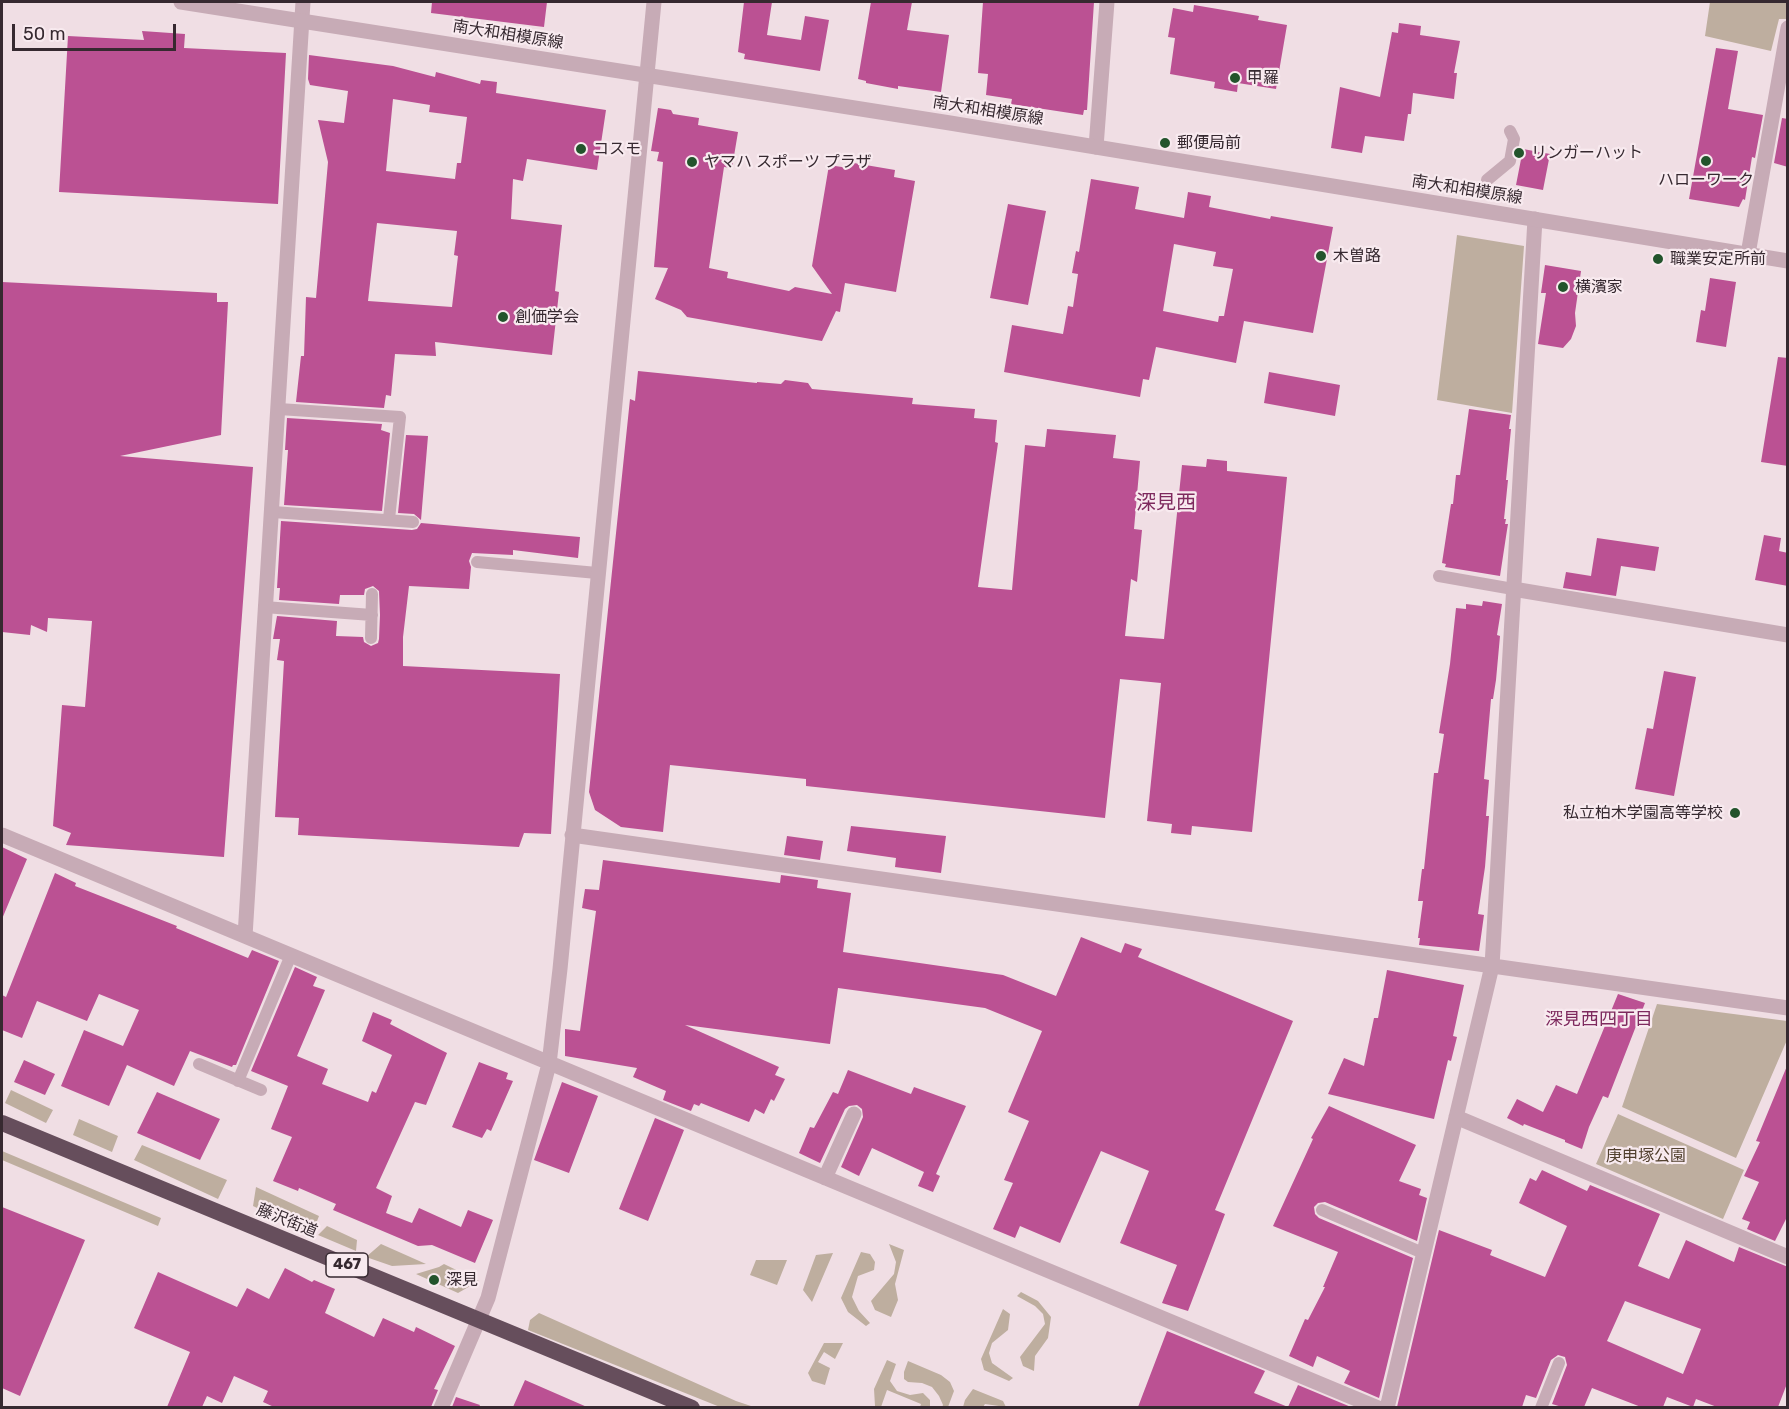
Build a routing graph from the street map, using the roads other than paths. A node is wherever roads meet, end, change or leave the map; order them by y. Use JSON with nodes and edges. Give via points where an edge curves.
{"nodes":[{"id":1,"x":182,"y":2,"type":"edge"},
{"id":2,"x":303,"y":2,"type":"edge"},
{"id":3,"x":654,"y":2,"type":"edge"},
{"id":4,"x":1107,"y":2,"type":"edge"},
{"id":5,"x":303,"y":20,"type":"junction"},
{"id":6,"x":1788,"y":28,"type":"edge"},
{"id":7,"x":647,"y":75,"type":"junction"},
{"id":8,"x":1509,"y":131,"type":"dead end"},
{"id":9,"x":1096,"y":147,"type":"junction"},
{"id":10,"x":1487,"y":180,"type":"dead end"},
{"id":11,"x":1535,"y":219,"type":"junction"},
{"id":12,"x":1748,"y":254,"type":"junction"},
{"id":13,"x":1788,"y":261,"type":"edge"},
{"id":14,"x":279,"y":410,"type":"junction"},
{"id":15,"x":273,"y":512,"type":"junction"},
{"id":16,"x":389,"y":519,"type":"junction"},
{"id":17,"x":413,"y":522,"type":"dead end"},
{"id":18,"x":477,"y":562,"type":"dead end"},
{"id":19,"x":597,"y":573,"type":"junction"},
{"id":20,"x":1438,"y":576,"type":"dead end"},
{"id":21,"x":1513,"y":589,"type":"junction"},
{"id":22,"x":372,"y":594,"type":"dead end"},
{"id":23,"x":264,"y":607,"type":"junction"},
{"id":24,"x":372,"y":615,"type":"junction"},
{"id":25,"x":1788,"y":635,"type":"edge"},
{"id":26,"x":371,"y":638,"type":"dead end"},
{"id":27,"x":2,"y":835,"type":"edge"},
{"id":28,"x":572,"y":835,"type":"junction"},
{"id":29,"x":245,"y":936,"type":"junction"},
{"id":30,"x":291,"y":955,"type":"junction"},
{"id":31,"x":1492,"y":966,"type":"junction"},
{"id":32,"x":1788,"y":1008,"type":"edge"},
{"id":33,"x":200,"y":1064,"type":"dead end"},
{"id":34,"x":549,"y":1064,"type":"junction"},
{"id":35,"x":238,"y":1081,"type":"junction"},
{"id":36,"x":261,"y":1090,"type":"dead end"},
{"id":37,"x":854,"y":1114,"type":"dead end"},
{"id":38,"x":1456,"y":1117,"type":"junction"},
{"id":39,"x":2,"y":1123,"type":"edge"},
{"id":40,"x":825,"y":1178,"type":"junction"},
{"id":41,"x":1322,"y":1210,"type":"dead end"},
{"id":42,"x":1423,"y":1252,"type":"junction"},
{"id":43,"x":1788,"y":1257,"type":"edge"},
{"id":44,"x":479,"y":1320,"type":"junction"},
{"id":45,"x":1559,"y":1363,"type":"dead end"},
{"id":46,"x":441,"y":1407,"type":"edge"},
{"id":47,"x":692,"y":1407,"type":"edge"},
{"id":48,"x":1378,"y":1407,"type":"edge"},
{"id":49,"x":1387,"y":1407,"type":"edge"},
{"id":50,"x":1541,"y":1407,"type":"edge"}],
"edges":[{"from":1,"to":5,"type":"street","name":"南大和相模原線"},
{"from":2,"to":5,"type":"street"},
{"from":3,"to":7,"type":"street"},
{"from":4,"to":9,"type":"street"},
{"from":5,"to":7,"type":"street","name":"南大和相模原線"},
{"from":5,"to":14,"type":"street"},
{"from":6,"to":12,"type":"street"},
{"from":7,"to":9,"type":"street","name":"南大和相模原線"},
{"from":7,"to":19,"type":"street"},
{"from":8,"to":10,"type":"lane","via":[[1514,139],[1510,161]]},
{"from":9,"to":11,"type":"street","name":"南大和相模原線"},
{"from":11,"to":12,"type":"street","name":"南大和相模原線"},
{"from":11,"to":21,"type":"street"},
{"from":12,"to":13,"type":"street","name":"南大和相模原線"},
{"from":14,"to":15,"type":"street"},
{"from":14,"to":16,"type":"lane","via":[[400,417]]},
{"from":15,"to":16,"type":"lane"},
{"from":15,"to":23,"type":"street"},
{"from":16,"to":17,"type":"lane"},
{"from":18,"to":19,"type":"lane"},
{"from":19,"to":28,"type":"street"},
{"from":20,"to":21,"type":"lane"},
{"from":21,"to":25,"type":"street"},
{"from":21,"to":31,"type":"street"},
{"from":22,"to":24,"type":"lane"},
{"from":23,"to":24,"type":"lane"},
{"from":23,"to":29,"type":"street"},
{"from":24,"to":26,"type":"lane"},
{"from":27,"to":29,"type":"street"},
{"from":28,"to":31,"type":"street"},
{"from":28,"to":34,"type":"street"},
{"from":29,"to":30,"type":"street"},
{"from":30,"to":34,"type":"street"},
{"from":30,"to":35,"type":"lane"},
{"from":31,"to":32,"type":"street"},
{"from":31,"to":38,"type":"street"},
{"from":33,"to":35,"type":"lane"},
{"from":34,"to":40,"type":"street"},
{"from":34,"to":44,"type":"street"},
{"from":35,"to":36,"type":"lane"},
{"from":37,"to":40,"type":"street"},
{"from":38,"to":42,"type":"street"},
{"from":38,"to":43,"type":"street"},
{"from":39,"to":44,"type":"highway","name":"藤沢街道","number":"467"},
{"from":40,"to":48,"type":"street"},
{"from":41,"to":42,"type":"lane"},
{"from":42,"to":49,"type":"street"},
{"from":44,"to":46,"type":"street"},
{"from":44,"to":47,"type":"highway","name":"藤沢街道","number":"467"},
{"from":45,"to":50,"type":"lane"}]}
